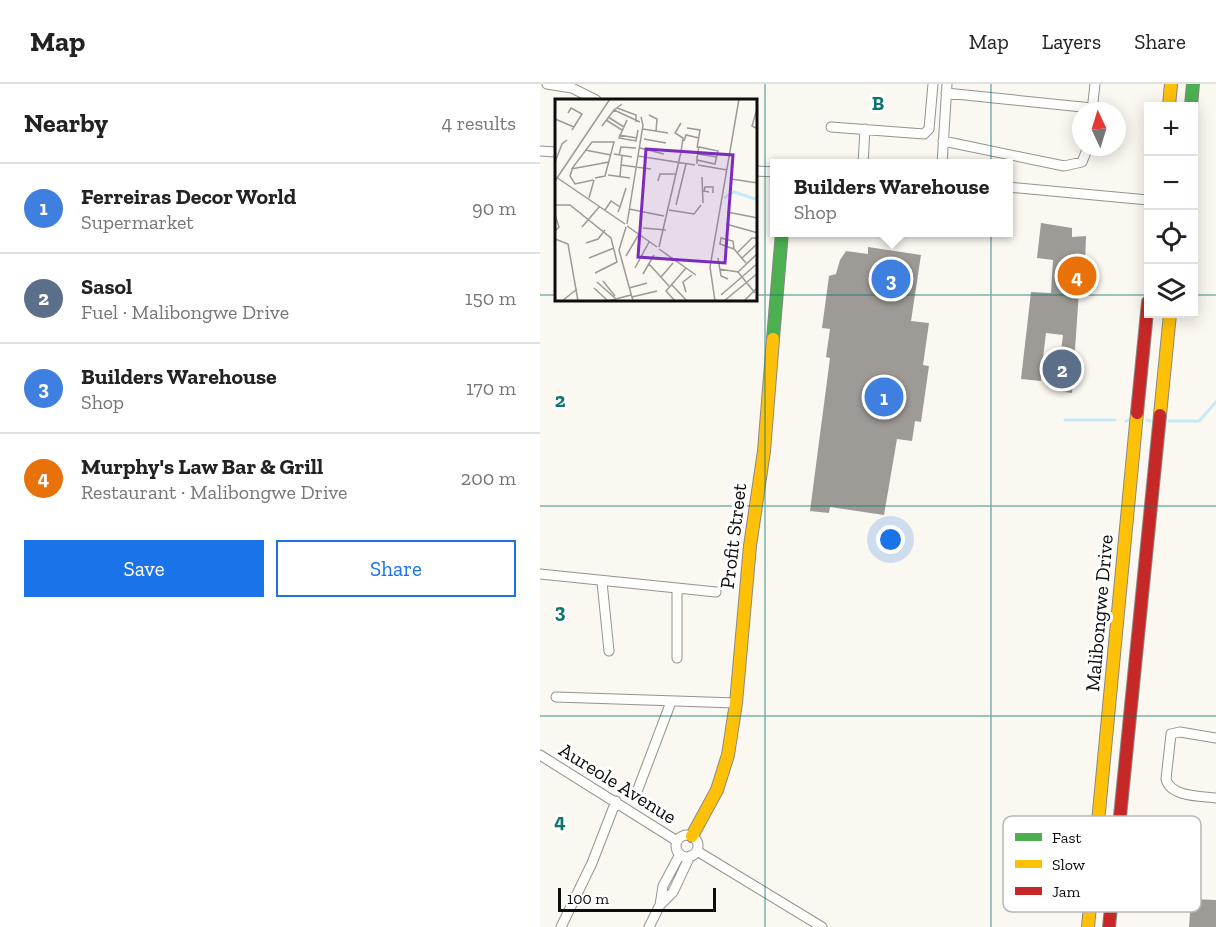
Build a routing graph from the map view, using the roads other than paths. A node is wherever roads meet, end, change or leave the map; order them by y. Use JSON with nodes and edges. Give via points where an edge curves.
{"nodes":[{"id":1,"x":547,"y":84,"type":"edge"},
{"id":2,"x":584,"y":84,"type":"edge"},
{"id":3,"x":933,"y":84,"type":"edge"},
{"id":4,"x":1095,"y":84,"type":"edge"},
{"id":5,"x":1171,"y":84,"type":"edge"},
{"id":6,"x":1193,"y":84,"type":"edge"},
{"id":7,"x":946,"y":88,"type":"edge"},
{"id":8,"x":584,"y":95,"type":"junction"},
{"id":9,"x":594,"y":99,"type":"edge"},
{"id":10,"x":1093,"y":102,"type":"edge"},
{"id":11,"x":1169,"y":102,"type":"edge"},
{"id":12,"x":1191,"y":102,"type":"edge"},
{"id":13,"x":1072,"y":107,"type":"edge"},
{"id":14,"x":831,"y":127,"type":"dead end"},
{"id":15,"x":865,"y":129,"type":"junction"},
{"id":16,"x":943,"y":144,"type":"junction"},
{"id":17,"x":540,"y":151,"type":"edge"},
{"id":18,"x":555,"y":152,"type":"edge"},
{"id":19,"x":1084,"y":156,"type":"edge"},
{"id":20,"x":863,"y":159,"type":"edge"},
{"id":21,"x":942,"y":159,"type":"edge"},
{"id":22,"x":1013,"y":187,"type":"edge"},
{"id":23,"x":1144,"y":200,"type":"edge"},
{"id":24,"x":782,"y":237,"type":"edge"},
{"id":25,"x":1147,"y":318,"type":"edge"},
{"id":26,"x":1170,"y":318,"type":"edge"},
{"id":27,"x":540,"y":574,"type":"edge"},
{"id":28,"x":602,"y":582,"type":"junction"},
{"id":29,"x":677,"y":590,"type":"junction"},
{"id":30,"x":716,"y":592,"type":"dead end"},
{"id":31,"x":609,"y":651,"type":"dead end"},
{"id":32,"x":677,"y":658,"type":"dead end"},
{"id":33,"x":556,"y":697,"type":"dead end"},
{"id":34,"x":671,"y":702,"type":"junction"},
{"id":35,"x":736,"y":704,"type":"junction"},
{"id":36,"x":1216,"y":738,"type":"edge"},
{"id":37,"x":540,"y":755,"type":"edge"},
{"id":38,"x":638,"y":789,"type":"dead end"},
{"id":39,"x":1216,"y":798,"type":"edge"},
{"id":40,"x":616,"y":801,"type":"junction"},
{"id":41,"x":1100,"y":816,"type":"edge"},
{"id":42,"x":1120,"y":816,"type":"edge"},
{"id":43,"x":692,"y":836,"type":"junction"},
{"id":44,"x":677,"y":841,"type":"junction"},
{"id":45,"x":694,"y":853,"type":"junction"},
{"id":46,"x":680,"y":854,"type":"junction"},
{"id":47,"x":660,"y":905,"type":"junction"},
{"id":48,"x":1090,"y":912,"type":"edge"},
{"id":49,"x":1110,"y":912,"type":"edge"},
{"id":50,"x":561,"y":927,"type":"edge"},
{"id":51,"x":649,"y":927,"type":"edge"},
{"id":52,"x":822,"y":927,"type":"edge"},
{"id":53,"x":1089,"y":927,"type":"edge"},
{"id":54,"x":1109,"y":927,"type":"edge"}],
"edges":[{"from":1,"to":8,"type":"street","via":[[572,88]]},
{"from":2,"to":8,"type":"street"},
{"from":3,"to":15,"type":"street","via":[[929,129],[924,134]]},
{"from":4,"to":10,"type":"street"},
{"from":5,"to":11,"type":"main road"},
{"from":6,"to":12,"type":"main road"},
{"from":7,"to":13,"type":"street"},
{"from":7,"to":16,"type":"street"},
{"from":8,"to":9,"type":"street"},
{"from":14,"to":15,"type":"street"},
{"from":15,"to":20,"type":"street"},
{"from":16,"to":19,"type":"street","via":[[1065,166],[1082,162]]},
{"from":16,"to":21,"type":"street"},
{"from":17,"to":18,"type":"street"},
{"from":22,"to":23,"type":"street"},
{"from":24,"to":35,"type":"main road","name":"Profit Street","via":[[764,451],[750,546]]},
{"from":25,"to":41,"type":"main road","name":"Malibongwe Drive"},
{"from":26,"to":42,"type":"main road","name":"Malibongwe Drive"},
{"from":27,"to":28,"type":"street"},
{"from":28,"to":29,"type":"street"},
{"from":28,"to":31,"type":"street"},
{"from":29,"to":30,"type":"street"},
{"from":29,"to":32,"type":"street"},
{"from":33,"to":34,"type":"street"},
{"from":34,"to":35,"type":"street"},
{"from":34,"to":38,"type":"street"},
{"from":35,"to":43,"type":"main road","name":"Profit Street","via":[[728,755],[717,790]]},
{"from":36,"to":39,"type":"street","via":[[1171,734],[1166,779],[1174,791]]},
{"from":37,"to":40,"type":"street","name":"Aureole Avenue"},
{"from":40,"to":44,"type":"street","name":"Aureole Avenue"},
{"from":40,"to":50,"type":"street"},
{"from":43,"to":44,"type":"street","via":[[682,836]]},
{"from":43,"to":45,"type":"street","via":[[698,842]]},
{"from":44,"to":46,"type":"street"},
{"from":45,"to":46,"type":"street"},
{"from":45,"to":47,"type":"street","via":[[673,892]]},
{"from":45,"to":52,"type":"street"},
{"from":46,"to":47,"type":"street","via":[[663,886]]},
{"from":47,"to":51,"type":"street"},
{"from":48,"to":53,"type":"main road","name":"Malibongwe Drive"},
{"from":49,"to":54,"type":"main road","name":"Malibongwe Drive"}]}
